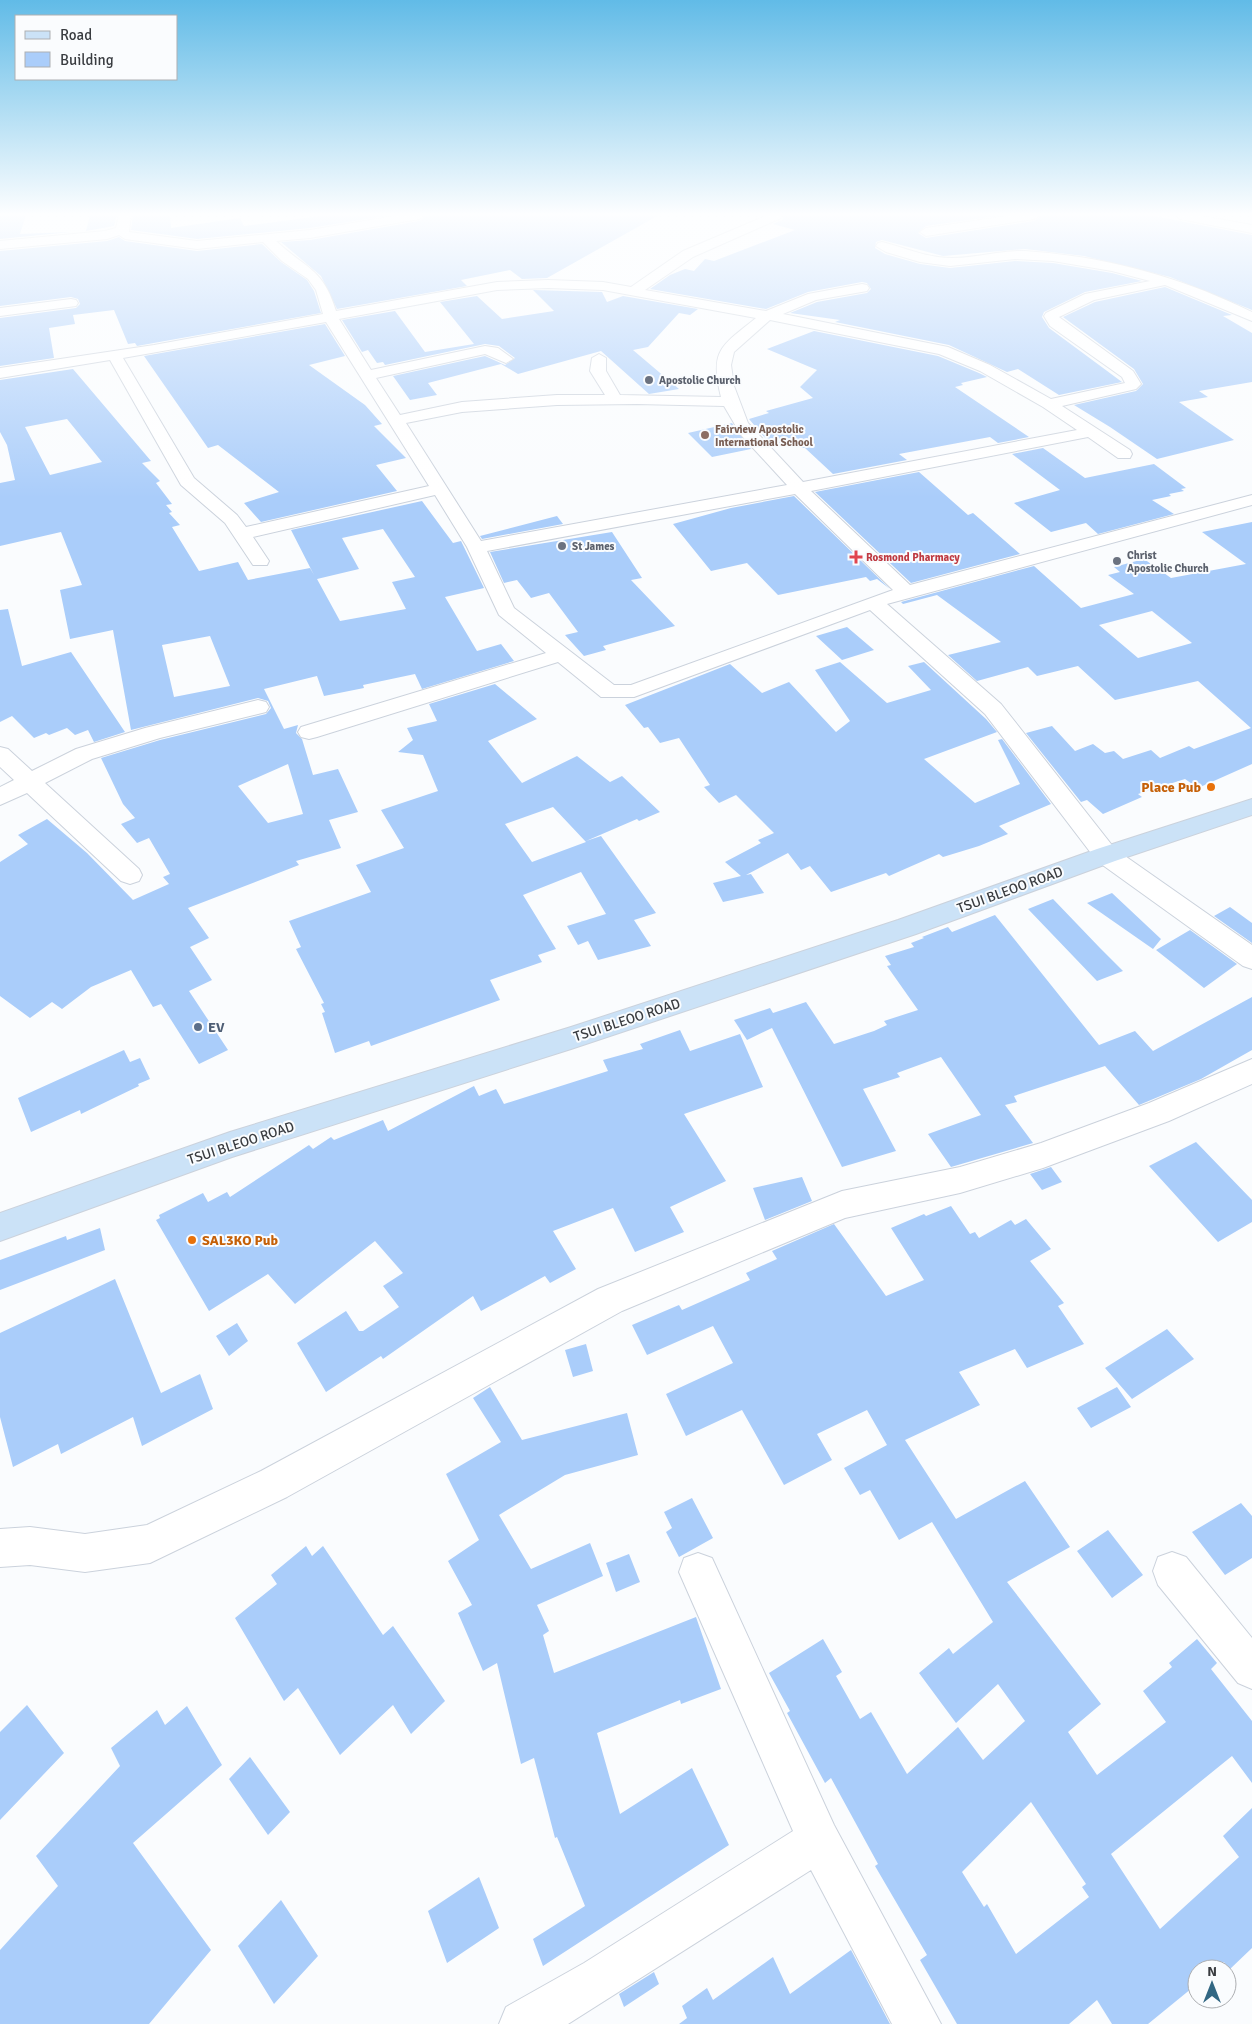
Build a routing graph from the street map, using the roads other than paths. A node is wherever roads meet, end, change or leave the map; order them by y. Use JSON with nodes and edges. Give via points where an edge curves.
{"nodes":[{"id":1,"x":20,"y":309,"type":"edge"},
{"id":2,"x":329,"y":309,"type":"edge"},
{"id":3,"x":371,"y":309,"type":"edge"},
{"id":4,"x":730,"y":309,"type":"edge"},
{"id":5,"x":782,"y":309,"type":"edge"},
{"id":6,"x":1060,"y":309,"type":"edge"},
{"id":7,"x":1237,"y":309,"type":"edge"},
{"id":8,"x":0,"y":312,"type":"edge"},
{"id":9,"x":1250,"y":315,"type":"edge"},
{"id":10,"x":766,"y":316,"type":"junction"},
{"id":11,"x":331,"y":318,"type":"junction"},
{"id":12,"x":114,"y":355,"type":"junction"},
{"id":13,"x":598,"y":358,"type":"dead end"},
{"id":14,"x":506,"y":359,"type":"dead end"},
{"id":15,"x":0,"y":372,"type":"edge"},
{"id":16,"x":368,"y":375,"type":"junction"},
{"id":17,"x":615,"y":399,"type":"junction"},
{"id":18,"x":728,"y":401,"type":"junction"},
{"id":19,"x":1049,"y":404,"type":"junction"},
{"id":20,"x":397,"y":420,"type":"junction"},
{"id":21,"x":1090,"y":432,"type":"junction"},
{"id":22,"x":1124,"y":454,"type":"dead end"},
{"id":23,"x":798,"y":488,"type":"junction"},
{"id":24,"x":440,"y":489,"type":"junction"},
{"id":25,"x":1247,"y":506,"type":"edge"},
{"id":26,"x":241,"y":534,"type":"junction"},
{"id":27,"x":476,"y":547,"type":"junction"},
{"id":28,"x":260,"y":561,"type":"dead end"},
{"id":29,"x":906,"y":592,"type":"junction"},
{"id":30,"x":873,"y":602,"type":"junction"},
{"id":31,"x":560,"y":655,"type":"junction"},
{"id":32,"x":258,"y":707,"type":"dead end"},
{"id":33,"x":309,"y":732,"type":"dead end"},
{"id":34,"x":0,"y":754,"type":"edge"},
{"id":35,"x":31,"y":782,"type":"junction"},
{"id":36,"x":0,"y":797,"type":"edge"},
{"id":37,"x":1252,"y":808,"type":"edge"},
{"id":38,"x":1106,"y":855,"type":"junction"},
{"id":39,"x":130,"y":875,"type":"dead end"},
{"id":40,"x":1252,"y":959,"type":"edge"},
{"id":41,"x":1252,"y":1071,"type":"edge"},
{"id":42,"x":0,"y":1227,"type":"edge"},
{"id":43,"x":0,"y":1548,"type":"edge"},
{"id":44,"x":1172,"y":1571,"type":"dead end"},
{"id":45,"x":698,"y":1572,"type":"dead end"},
{"id":46,"x":1252,"y":1669,"type":"edge"},
{"id":47,"x":819,"y":1840,"type":"junction"},
{"id":48,"x":523,"y":2024,"type":"edge"},
{"id":49,"x":917,"y":2024,"type":"edge"}],
"edges":[{"from":1,"to":8,"type":"street"},
{"from":2,"to":11,"type":"street"},
{"from":3,"to":11,"type":"street"},
{"from":4,"to":10,"type":"street"},
{"from":5,"to":10,"type":"street"},
{"from":6,"to":19,"type":"street","via":[[1051,316],[1055,323],[1128,374],[1133,384]]},
{"from":7,"to":9,"type":"street"},
{"from":10,"to":18,"type":"street","via":[[723,356]]},
{"from":10,"to":19,"type":"street","via":[[943,350],[985,368]]},
{"from":11,"to":12,"type":"street"},
{"from":11,"to":16,"type":"street"},
{"from":12,"to":15,"type":"street"},
{"from":12,"to":26,"type":"street","via":[[187,481],[231,519]]},
{"from":13,"to":17,"type":"street","via":[[598,371]]},
{"from":14,"to":16,"type":"street","via":[[485,350]]},
{"from":16,"to":20,"type":"street"},
{"from":17,"to":18,"type":"street"},
{"from":17,"to":20,"type":"street","via":[[462,407]]},
{"from":18,"to":23,"type":"street","via":[[740,422]]},
{"from":19,"to":21,"type":"street"},
{"from":20,"to":24,"type":"street"},
{"from":21,"to":22,"type":"street"},
{"from":21,"to":23,"type":"street"},
{"from":23,"to":27,"type":"street"},
{"from":23,"to":29,"type":"street"},
{"from":24,"to":26,"type":"street"},
{"from":24,"to":27,"type":"street"},
{"from":25,"to":29,"type":"street"},
{"from":26,"to":28,"type":"street"},
{"from":27,"to":31,"type":"street","via":[[506,611]]},
{"from":29,"to":30,"type":"street"},
{"from":30,"to":31,"type":"street","via":[[634,691],[608,692]]},
{"from":30,"to":38,"type":"street","via":[[993,709]]},
{"from":31,"to":33,"type":"street"},
{"from":32,"to":35,"type":"street","via":[[153,732],[84,754]]},
{"from":34,"to":35,"type":"street"},
{"from":35,"to":36,"type":"street"},
{"from":35,"to":39,"type":"street"},
{"from":37,"to":38,"type":"street","name":"TSUI BLEOO ROAD"},
{"from":38,"to":40,"type":"street"},
{"from":38,"to":42,"type":"street","name":"TSUI BLEOO ROAD","via":[[907,927],[552,1044],[230,1145]]},
{"from":41,"to":43,"type":"street","via":[[1159,1112],[1043,1155],[960,1180],[842,1205],[610,1300],[274,1484],[150,1544],[85,1553],[30,1546]]},
{"from":44,"to":46,"type":"street"},
{"from":45,"to":47,"type":"street"},
{"from":47,"to":48,"type":"street"},
{"from":47,"to":49,"type":"street"}]}
